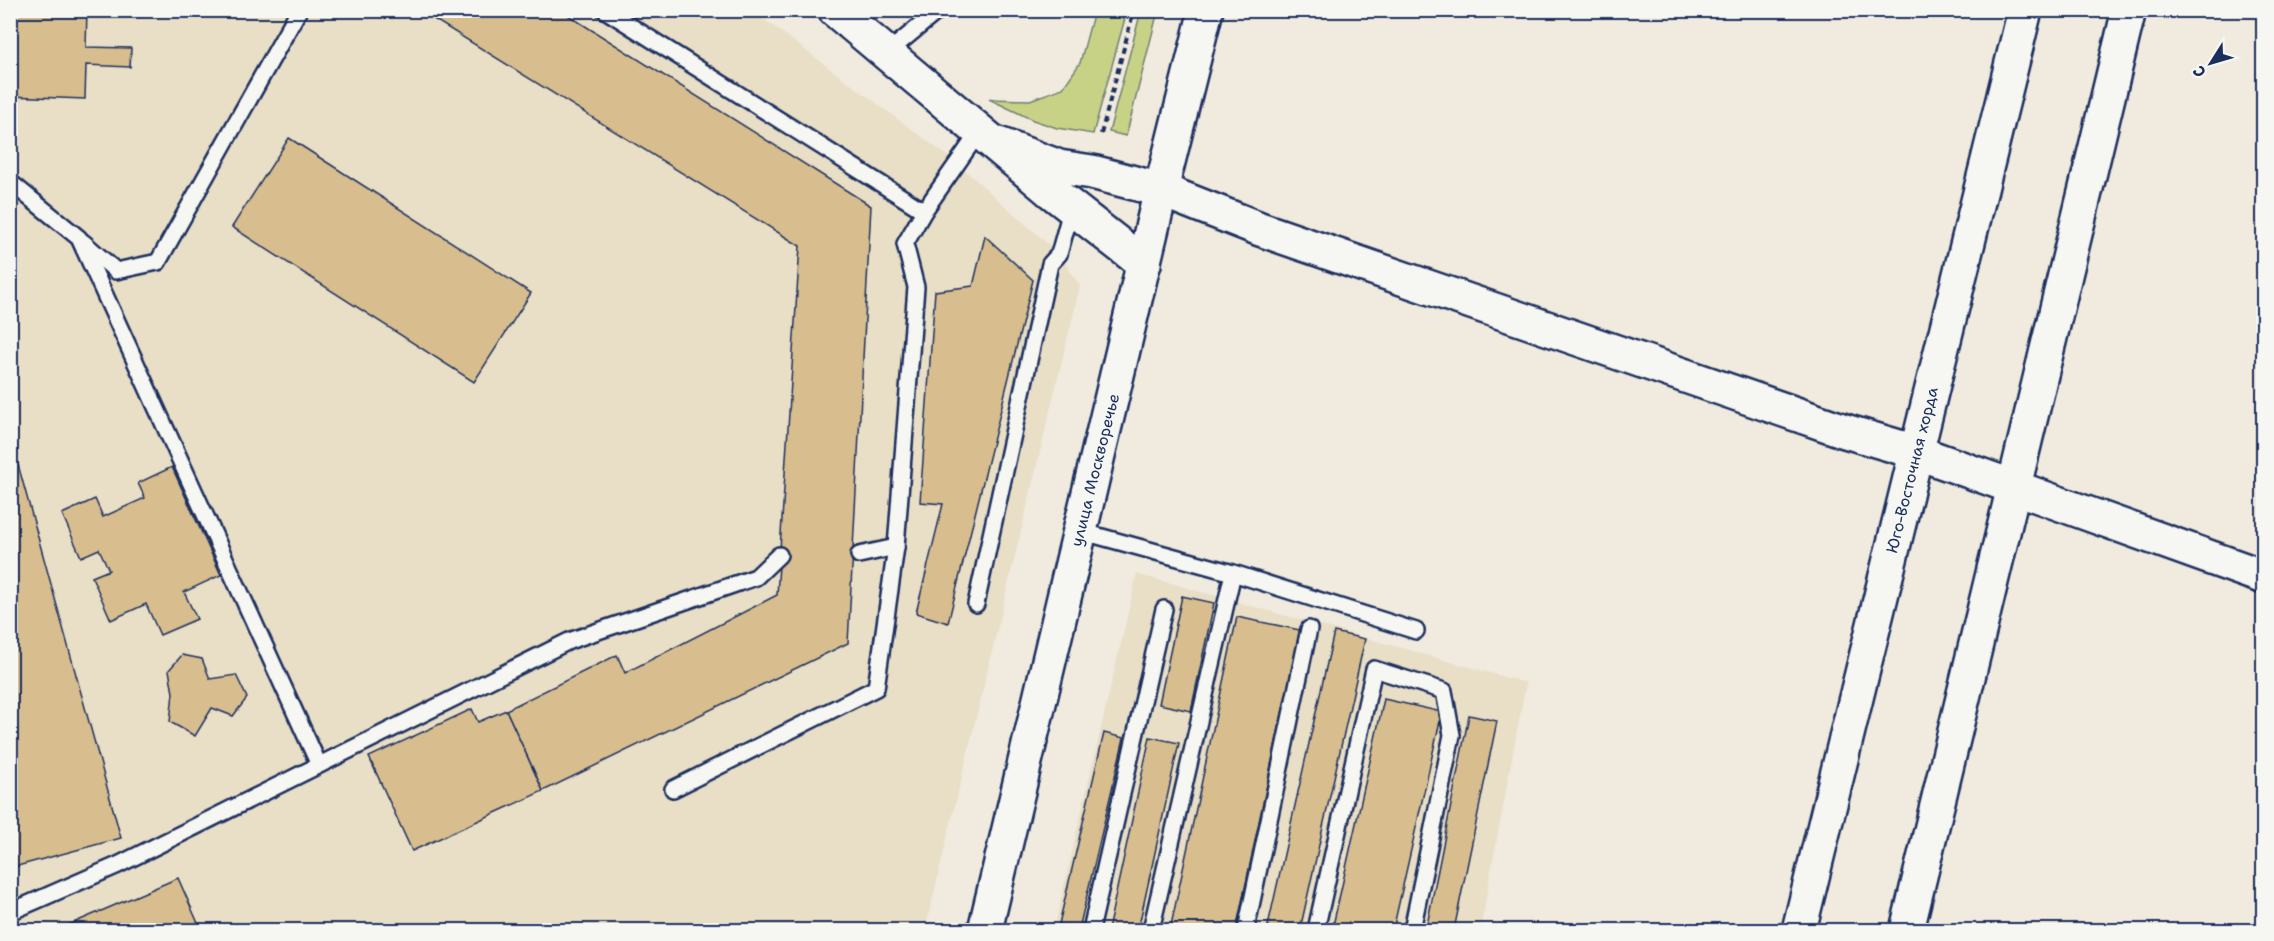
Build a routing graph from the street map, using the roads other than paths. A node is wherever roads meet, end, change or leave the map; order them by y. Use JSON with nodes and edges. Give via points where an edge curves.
{"nodes":[{"id":1,"x":299,"y":10,"type":"edge"},
{"id":2,"x":606,"y":10,"type":"edge"},
{"id":3,"x":835,"y":10,"type":"edge"},
{"id":4,"x":939,"y":10,"type":"edge"},
{"id":5,"x":1206,"y":10,"type":"edge"},
{"id":6,"x":2025,"y":10,"type":"edge"},
{"id":7,"x":2129,"y":10,"type":"edge"},
{"id":8,"x":887,"y":53,"type":"junction"},
{"id":9,"x":986,"y":137,"type":"junction"},
{"id":10,"x":10,"y":182,"type":"edge"},
{"id":11,"x":1161,"y":190,"type":"junction"},
{"id":12,"x":1072,"y":207,"type":"junction"},
{"id":13,"x":924,"y":211,"type":"junction"},
{"id":14,"x":79,"y":238,"type":"junction"},
{"id":15,"x":1144,"y":264,"type":"junction"},
{"id":16,"x":1916,"y":452,"type":"junction"},
{"id":17,"x":2012,"y":488,"type":"junction"},
{"id":18,"x":1080,"y":531,"type":"junction"},
{"id":19,"x":896,"y":548,"type":"junction"},
{"id":20,"x":780,"y":555,"type":"dead end"},
{"id":21,"x":859,"y":555,"type":"dead end"},
{"id":22,"x":1233,"y":573,"type":"junction"},
{"id":23,"x":2264,"y":577,"type":"edge"},
{"id":24,"x":976,"y":604,"type":"dead end"},
{"id":25,"x":1164,"y":609,"type":"dead end"},
{"id":26,"x":1309,"y":630,"type":"dead end"},
{"id":27,"x":1416,"y":631,"type":"dead end"},
{"id":28,"x":319,"y":765,"type":"junction"},
{"id":29,"x":673,"y":789,"type":"dead end"},
{"id":30,"x":10,"y":912,"type":"edge"},
{"id":31,"x":985,"y":930,"type":"edge"},
{"id":32,"x":1091,"y":930,"type":"edge"},
{"id":33,"x":1151,"y":930,"type":"edge"},
{"id":34,"x":1246,"y":930,"type":"edge"},
{"id":35,"x":1316,"y":930,"type":"edge"},
{"id":36,"x":1412,"y":930,"type":"edge"},
{"id":37,"x":1799,"y":930,"type":"edge"},
{"id":38,"x":1907,"y":930,"type":"edge"}],
"edges":[{"from":1,"to":14,"type":"lane","via":[[158,262],[116,270]]},
{"from":2,"to":13,"type":"lane"},
{"from":3,"to":8,"type":"main road"},
{"from":4,"to":8,"type":"lane"},
{"from":5,"to":11,"type":"main road","name":"улица Москворечье"},
{"from":6,"to":16,"type":"main road","name":"Юго-Восточная хорда"},
{"from":7,"to":17,"type":"main road"},
{"from":8,"to":9,"type":"main road"},
{"from":9,"to":11,"type":"main road","via":[[1059,167]]},
{"from":9,"to":12,"type":"main road"},
{"from":9,"to":13,"type":"lane"},
{"from":10,"to":14,"type":"lane"},
{"from":11,"to":15,"type":"main road","name":"улица Москворечье"},
{"from":11,"to":16,"type":"main road","via":[[1294,241]]},
{"from":12,"to":15,"type":"main road"},
{"from":12,"to":24,"type":"lane","via":[[1059,254],[1050,264]]},
{"from":13,"to":19,"type":"lane","via":[[905,244],[916,287]]},
{"from":14,"to":28,"type":"lane"},
{"from":15,"to":18,"type":"main road","name":"улица Москворечье"},
{"from":16,"to":17,"type":"main road"},
{"from":16,"to":37,"type":"main road","name":"Юго-Восточная хорда"},
{"from":17,"to":23,"type":"main road"},
{"from":17,"to":38,"type":"main road"},
{"from":18,"to":22,"type":"lane"},
{"from":18,"to":31,"type":"main road","name":"улица Москворечье"},
{"from":19,"to":21,"type":"lane"},
{"from":19,"to":29,"type":"lane","via":[[876,688]]},
{"from":20,"to":28,"type":"lane","via":[[756,577],[569,641]]},
{"from":22,"to":27,"type":"lane"},
{"from":22,"to":33,"type":"lane"},
{"from":25,"to":32,"type":"lane"},
{"from":26,"to":34,"type":"lane"},
{"from":28,"to":30,"type":"lane","via":[[118,865]]},
{"from":35,"to":36,"type":"lane","via":[[1374,669],[1444,691],[1452,735]]}]}
